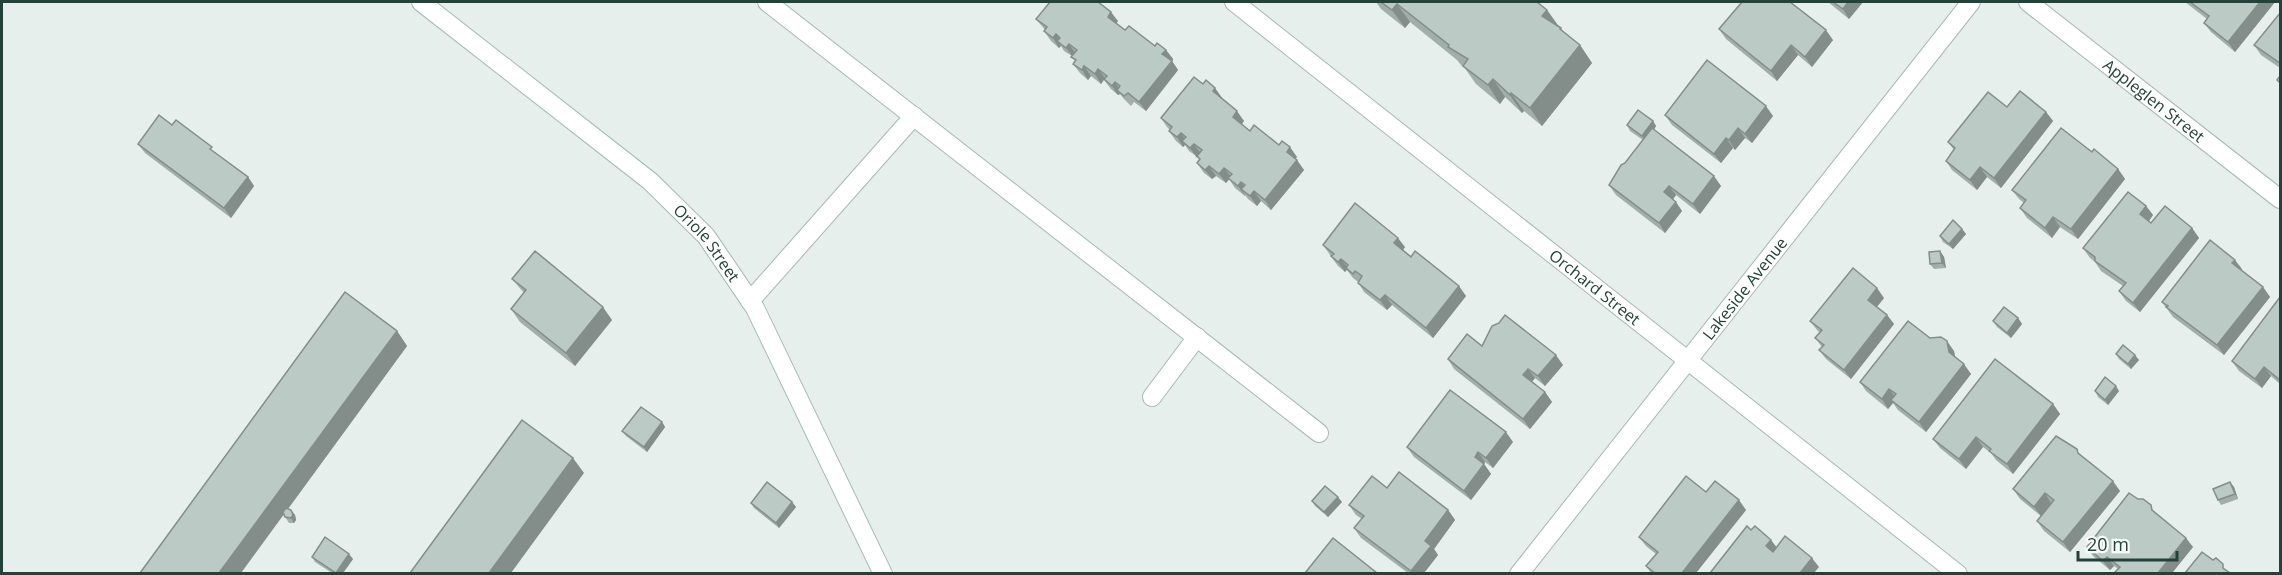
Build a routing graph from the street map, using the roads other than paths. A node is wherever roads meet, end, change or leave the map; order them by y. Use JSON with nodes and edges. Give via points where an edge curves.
{"nodes":[{"id":1,"x":421,"y":2,"type":"edge"},
{"id":2,"x":767,"y":2,"type":"edge"},
{"id":3,"x":1234,"y":2,"type":"edge"},
{"id":4,"x":1971,"y":2,"type":"edge"},
{"id":5,"x":2028,"y":2,"type":"edge"},
{"id":6,"x":914,"y":116,"type":"junction"},
{"id":7,"x":2280,"y":199,"type":"edge"},
{"id":8,"x":750,"y":301,"type":"junction"},
{"id":9,"x":1197,"y":337,"type":"junction"},
{"id":10,"x":1688,"y":361,"type":"junction"},
{"id":11,"x":1152,"y":397,"type":"dead end"},
{"id":12,"x":1319,"y":433,"type":"dead end"},
{"id":13,"x":883,"y":573,"type":"edge"},
{"id":14,"x":1519,"y":573,"type":"edge"},
{"id":15,"x":1958,"y":573,"type":"edge"}],
"edges":[{"from":1,"to":8,"type":"street","name":"Oriole Street","via":[[650,181],[706,236]]},
{"from":2,"to":6,"type":"street"},
{"from":3,"to":10,"type":"street","name":"Orchard Street"},
{"from":4,"to":10,"type":"street","name":"Lakeside Avenue"},
{"from":5,"to":7,"type":"street","name":"Appleglen Street"},
{"from":6,"to":8,"type":"street"},
{"from":6,"to":9,"type":"street"},
{"from":8,"to":13,"type":"street","name":"Oriole Street"},
{"from":9,"to":11,"type":"street"},
{"from":9,"to":12,"type":"street"},
{"from":10,"to":14,"type":"street","name":"Lakeside Avenue"},
{"from":10,"to":15,"type":"street","name":"Orchard Street"}]}
